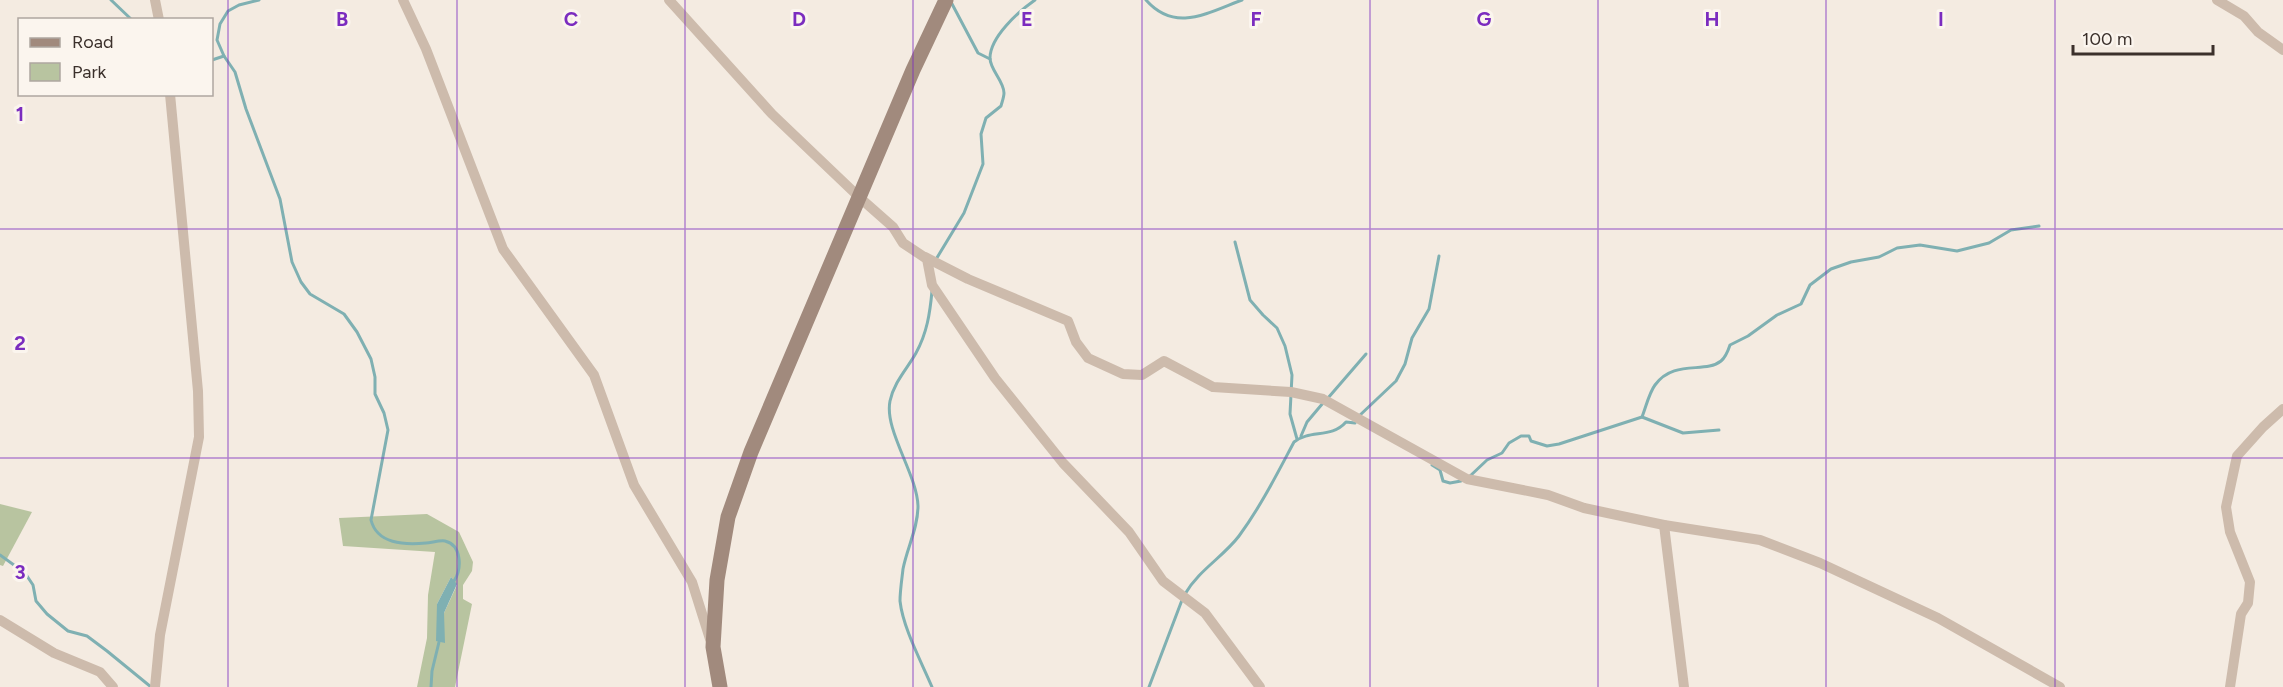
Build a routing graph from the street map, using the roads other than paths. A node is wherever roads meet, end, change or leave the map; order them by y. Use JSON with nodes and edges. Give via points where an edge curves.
{"nodes":[{"id":1,"x":155,"y":0,"type":"edge"},
{"id":2,"x":403,"y":0,"type":"edge"},
{"id":3,"x":669,"y":0,"type":"edge"},
{"id":4,"x":946,"y":0,"type":"edge"},
{"id":5,"x":2217,"y":0,"type":"edge"},
{"id":6,"x":159,"y":18,"type":"edge"},
{"id":7,"x":2283,"y":50,"type":"edge"},
{"id":8,"x":170,"y":96,"type":"edge"},
{"id":9,"x":859,"y":197,"type":"junction"},
{"id":10,"x":925,"y":257,"type":"junction"},
{"id":11,"x":2283,"y":409,"type":"edge"},
{"id":12,"x":1664,"y":525,"type":"junction"},
{"id":13,"x":0,"y":620,"type":"edge"},
{"id":14,"x":713,"y":647,"type":"junction"},
{"id":15,"x":113,"y":687,"type":"edge"},
{"id":16,"x":155,"y":687,"type":"edge"},
{"id":17,"x":720,"y":687,"type":"edge"},
{"id":18,"x":1260,"y":687,"type":"edge"},
{"id":19,"x":1684,"y":687,"type":"edge"},
{"id":20,"x":2060,"y":687,"type":"edge"},
{"id":21,"x":2230,"y":687,"type":"edge"}],
"edges":[{"from":1,"to":6,"type":"street"},
{"from":2,"to":14,"type":"street","via":[[426,49],[503,249],[594,375],[634,485],[692,582]]},
{"from":3,"to":9,"type":"street","via":[[772,114]]},
{"from":4,"to":9,"type":"street"},
{"from":5,"to":7,"type":"street","via":[[2244,16]]},
{"from":8,"to":16,"type":"street","via":[[199,437],[160,635]]},
{"from":9,"to":10,"type":"street","via":[[893,227],[903,243]]},
{"from":9,"to":14,"type":"street","via":[[751,452],[728,517],[717,580]]},
{"from":10,"to":12,"type":"street","via":[[1068,321],[1088,358],[1123,374],[1142,375],[1164,361],[1213,387],[1291,392],[1323,399],[1467,479]]},
{"from":10,"to":18,"type":"street","via":[[932,285],[995,378],[1063,463],[1129,532],[1163,581],[1205,612]]},
{"from":11,"to":21,"type":"street","via":[[2237,456],[2226,507],[2230,532],[2250,582]]},
{"from":12,"to":19,"type":"street"},
{"from":12,"to":20,"type":"street","via":[[1760,540],[1820,564],[1938,618]]},
{"from":13,"to":15,"type":"street","via":[[54,653],[100,672]]},
{"from":14,"to":17,"type":"street"}]}
